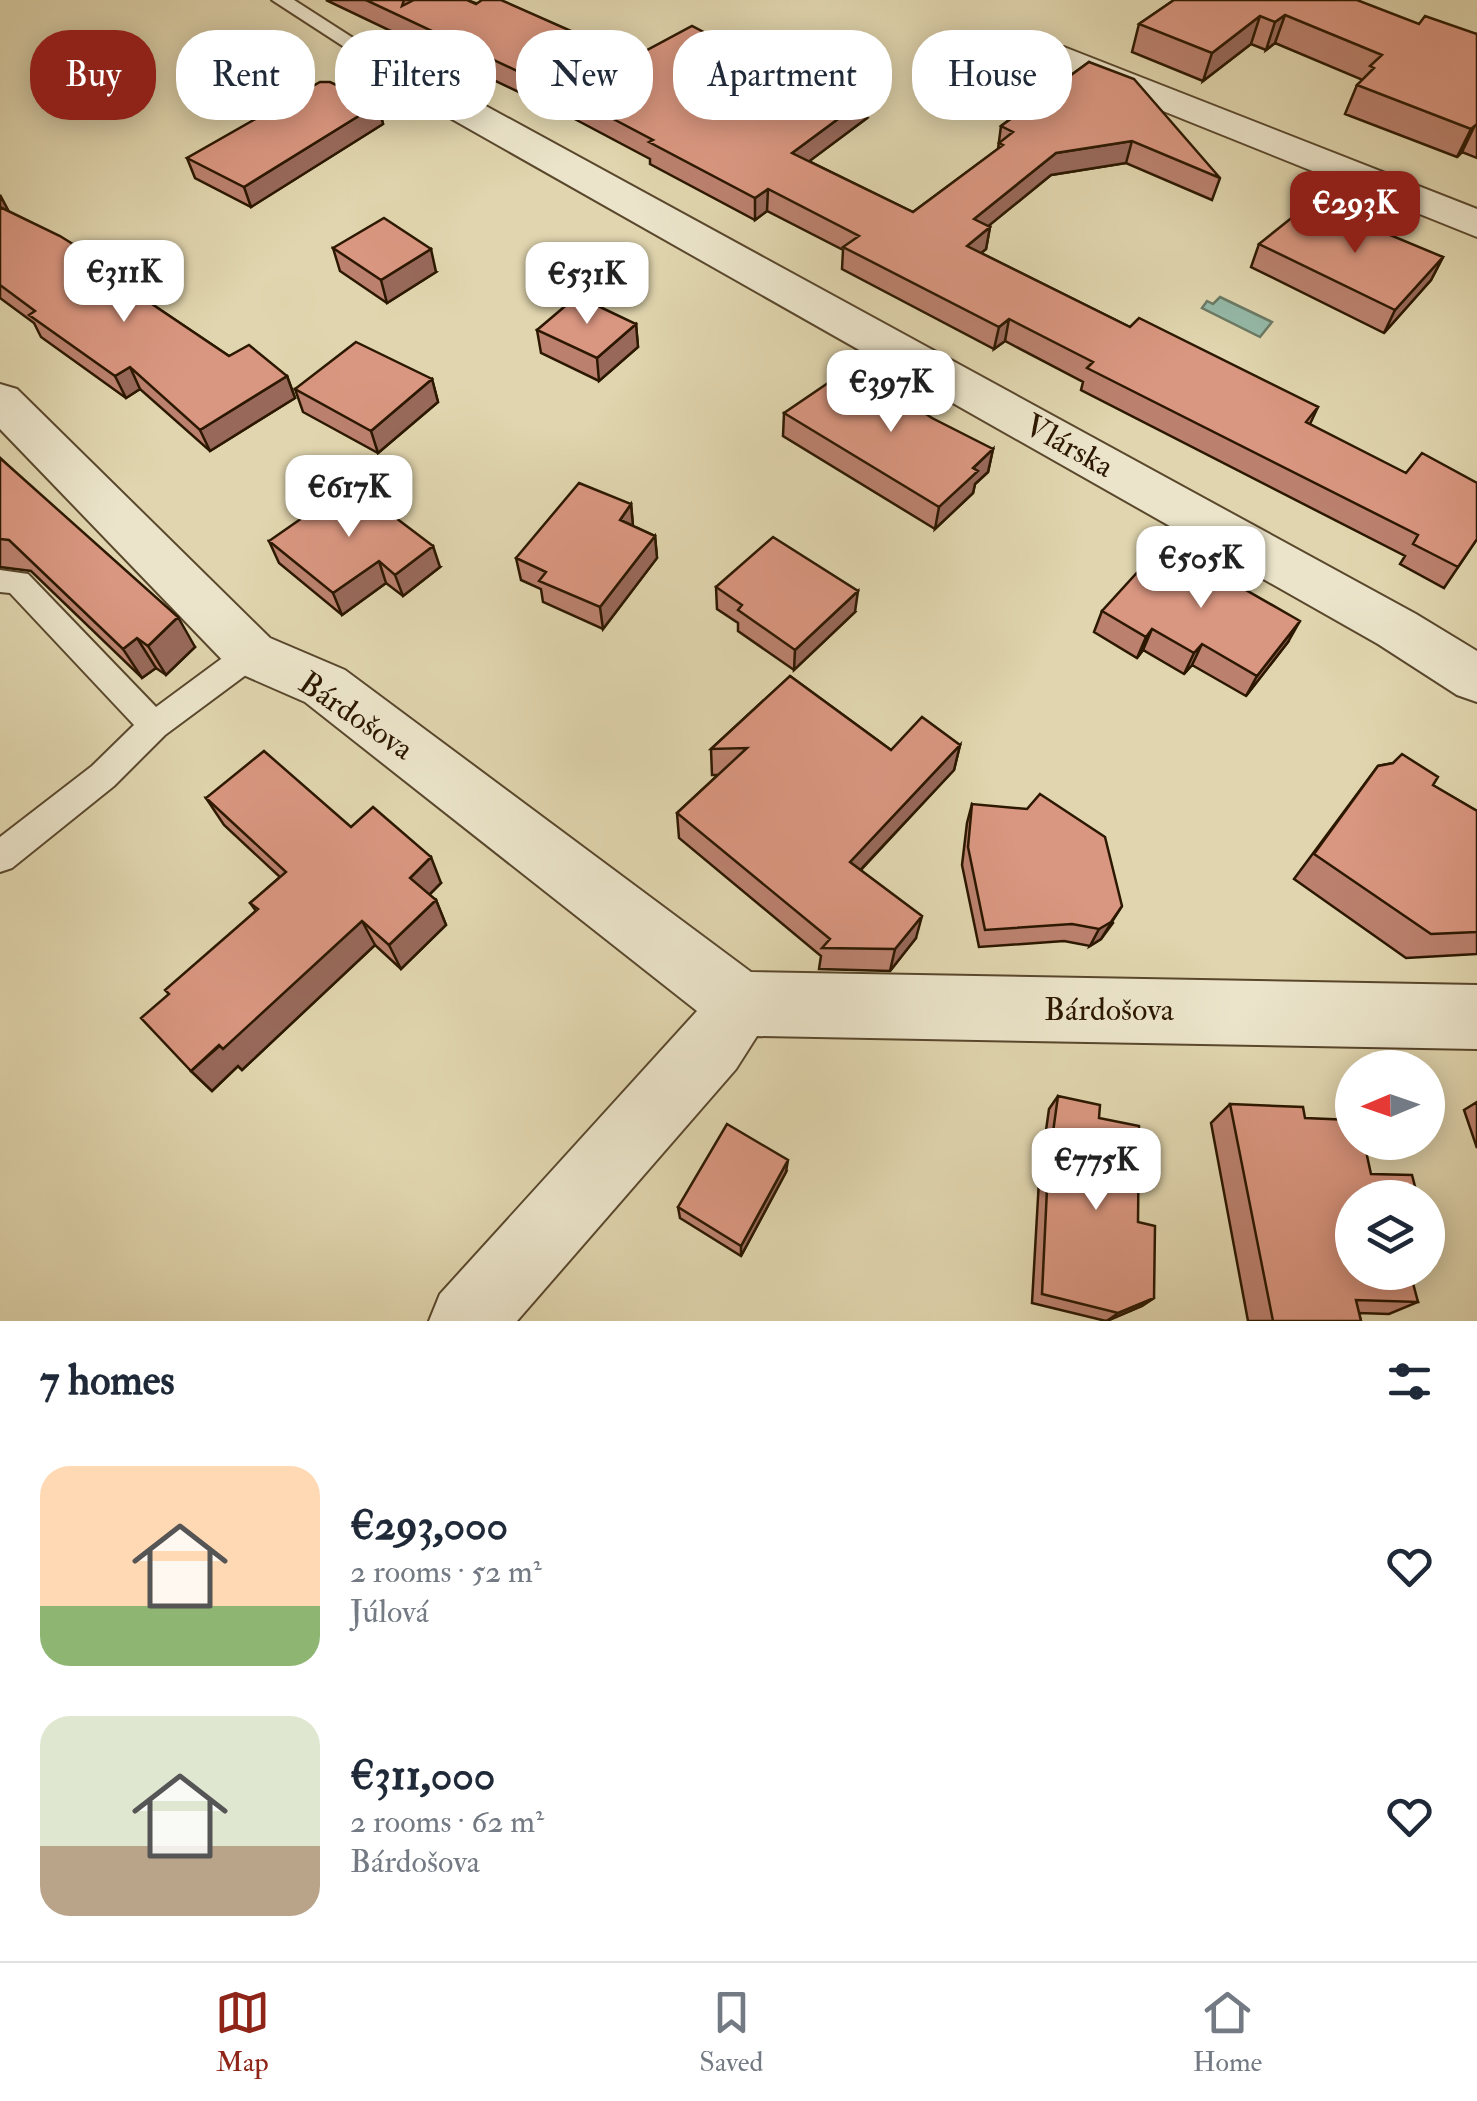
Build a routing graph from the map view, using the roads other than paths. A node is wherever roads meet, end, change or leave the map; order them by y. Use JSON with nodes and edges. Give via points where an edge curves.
{"nodes":[{"id":1,"x":281,"y":0,"type":"edge"},
{"id":2,"x":335,"y":34,"type":"edge"},
{"id":3,"x":1072,"y":61,"type":"edge"},
{"id":4,"x":482,"y":120,"type":"edge"},
{"id":5,"x":1477,"y":224,"type":"edge"},
{"id":6,"x":0,"y":400,"type":"edge"},
{"id":7,"x":0,"y":580,"type":"edge"},
{"id":8,"x":251,"y":654,"type":"junction"},
{"id":9,"x":1477,"y":679,"type":"edge"},
{"id":10,"x":154,"y":726,"type":"junction"},
{"id":11,"x":0,"y":857,"type":"edge"},
{"id":12,"x":740,"y":1004,"type":"junction"},
{"id":13,"x":1477,"y":1018,"type":"edge"},
{"id":14,"x":467,"y":1321,"type":"edge"}],
"edges":[{"from":1,"to":2,"type":"lane"},
{"from":3,"to":5,"type":"street"},
{"from":4,"to":9,"type":"street","name":"Vlárska"},
{"from":6,"to":8,"type":"street","name":"Bárdošova"},
{"from":7,"to":10,"type":"lane","via":[[18,582]]},
{"from":8,"to":10,"type":"lane"},
{"from":8,"to":12,"type":"street","name":"Bárdošova","via":[[325,686]]},
{"from":10,"to":11,"type":"lane"},
{"from":12,"to":13,"type":"street","name":"Bárdošova"},
{"from":12,"to":14,"type":"street","via":[[712,1046]]}]}
